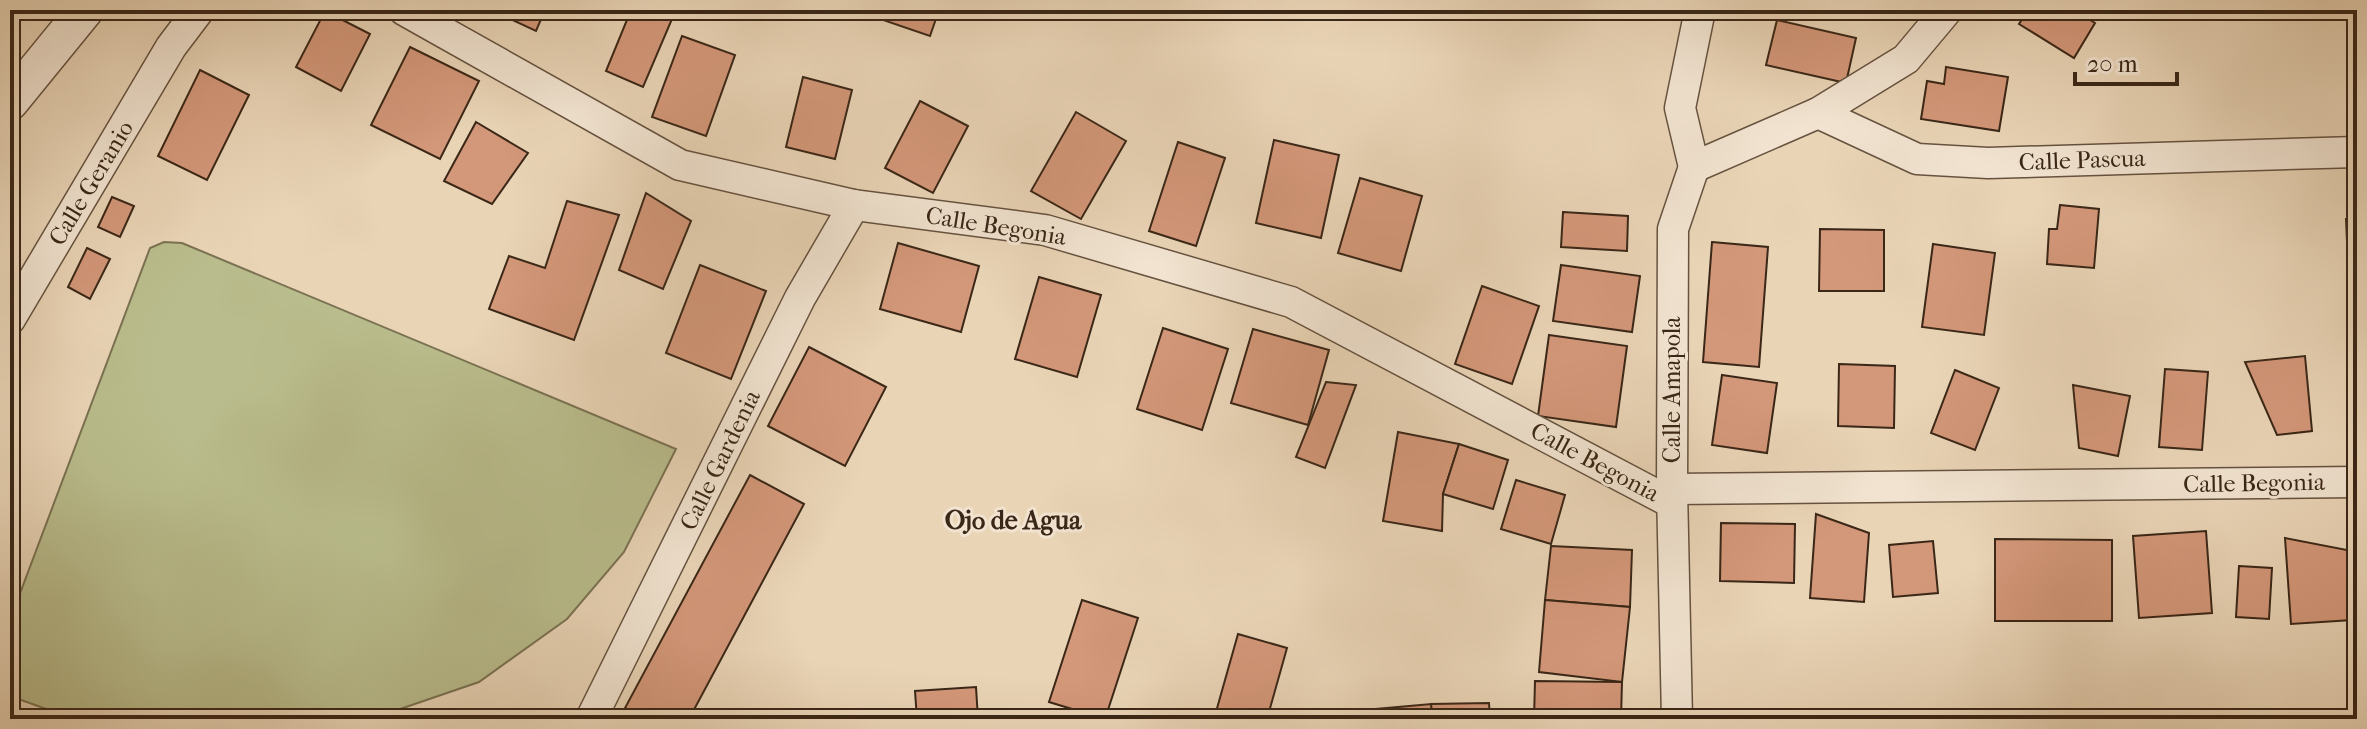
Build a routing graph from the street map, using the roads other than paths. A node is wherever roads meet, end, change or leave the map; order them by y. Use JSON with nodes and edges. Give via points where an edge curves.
{"nodes":[{"id":1,"x":85,"y":10,"type":"edge"},
{"id":2,"x":199,"y":10,"type":"edge"},
{"id":3,"x":404,"y":10,"type":"edge"},
{"id":4,"x":1700,"y":10,"type":"edge"},
{"id":5,"x":1947,"y":10,"type":"edge"},
{"id":6,"x":10,"y":102,"type":"edge"},
{"id":7,"x":1818,"y":113,"type":"junction"},
{"id":8,"x":2357,"y":152,"type":"edge"},
{"id":9,"x":1694,"y":167,"type":"junction"},
{"id":10,"x":854,"y":205,"type":"junction"},
{"id":11,"x":10,"y":319,"type":"edge"},
{"id":12,"x":2357,"y":482,"type":"edge"},
{"id":13,"x":1672,"y":496,"type":"junction"},
{"id":14,"x":591,"y":719,"type":"edge"},
{"id":15,"x":1677,"y":719,"type":"edge"}],
"edges":[{"from":1,"to":6,"type":"street"},
{"from":2,"to":11,"type":"street","name":"Calle Geranio","via":[[171,47]]},
{"from":3,"to":10,"type":"street","name":"Calle Begonia","via":[[680,165]]},
{"from":4,"to":9,"type":"street","via":[[1680,108]]},
{"from":5,"to":7,"type":"street","via":[[1906,59]]},
{"from":7,"to":8,"type":"street","name":"Calle Pascua","via":[[1917,159],[1988,163]]},
{"from":7,"to":9,"type":"street"},
{"from":9,"to":13,"type":"street","name":"Calle Amapola","via":[[1673,229]]},
{"from":10,"to":13,"type":"street","name":"Calle Begonia","via":[[1045,230],[1291,302]]},
{"from":10,"to":14,"type":"street","name":"Calle Gardenia","via":[[800,298]]},
{"from":12,"to":13,"type":"street","name":"Calle Begonia"},
{"from":13,"to":15,"type":"street","name":"Calle Amapola"}]}
